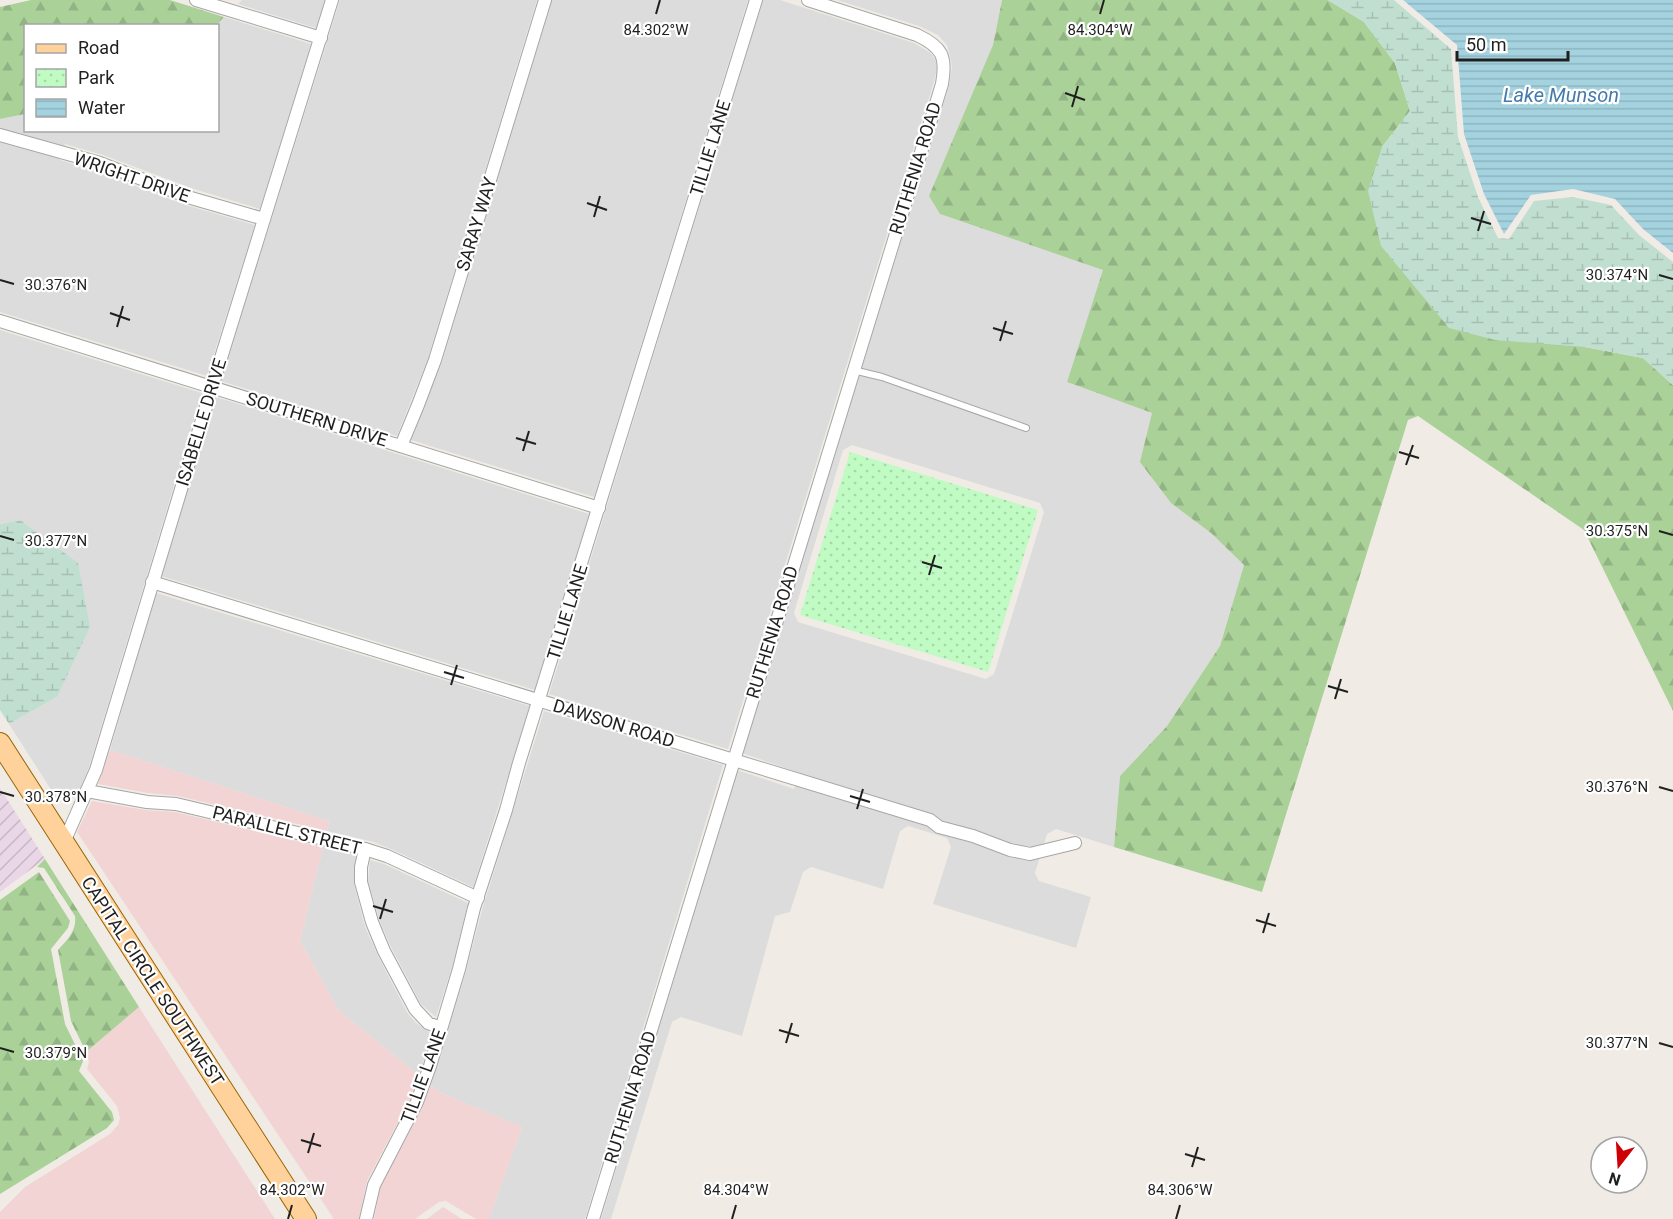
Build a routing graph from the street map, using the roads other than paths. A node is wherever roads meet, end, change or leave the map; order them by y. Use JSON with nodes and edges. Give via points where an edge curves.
{"nodes":[{"id":1,"x":196,"y":0,"type":"edge"},
{"id":2,"x":333,"y":0,"type":"edge"},
{"id":3,"x":545,"y":0,"type":"edge"},
{"id":4,"x":756,"y":0,"type":"edge"},
{"id":5,"x":808,"y":0,"type":"edge"},
{"id":6,"x":321,"y":38,"type":"junction"},
{"id":7,"x":0,"y":135,"type":"edge"},
{"id":8,"x":264,"y":219,"type":"junction"},
{"id":9,"x":0,"y":321,"type":"edge"},
{"id":10,"x":853,"y":369,"type":"junction"},
{"id":11,"x":212,"y":387,"type":"junction"},
{"id":12,"x":1026,"y":428,"type":"dead end"},
{"id":13,"x":401,"y":446,"type":"junction"},
{"id":14,"x":599,"y":508,"type":"junction"},
{"id":15,"x":152,"y":582,"type":"junction"},
{"id":16,"x":539,"y":700,"type":"junction"},
{"id":17,"x":0,"y":743,"type":"edge"},
{"id":18,"x":733,"y":759,"type":"junction"},
{"id":19,"x":87,"y":791,"type":"junction"},
{"id":20,"x":64,"y":842,"type":"junction"},
{"id":21,"x":1075,"y":843,"type":"dead end"},
{"id":22,"x":365,"y":849,"type":"junction"},
{"id":23,"x":478,"y":898,"type":"junction"},
{"id":24,"x":441,"y":1028,"type":"junction"},
{"id":25,"x":306,"y":1219,"type":"edge"},
{"id":26,"x":366,"y":1219,"type":"edge"},
{"id":27,"x":593,"y":1219,"type":"edge"}],
"edges":[{"from":1,"to":6,"type":"street"},
{"from":2,"to":6,"type":"street","name":"ISABELLE DRIVE"},
{"from":3,"to":13,"type":"street","name":"SARAY WAY","via":[[435,360]]},
{"from":4,"to":14,"type":"street","name":"TILLIE LANE"},
{"from":5,"to":10,"type":"street","name":"RUTHENIA ROAD","via":[[917,34],[937,47],[943,58],[942,84]]},
{"from":6,"to":8,"type":"street","name":"ISABELLE DRIVE"},
{"from":7,"to":8,"type":"street","name":"WRIGHT DRIVE","via":[[100,163],[191,198]]},
{"from":8,"to":11,"type":"street","name":"ISABELLE DRIVE"},
{"from":9,"to":11,"type":"street","name":"SOUTHERN DRIVE"},
{"from":10,"to":12,"type":"lane"},
{"from":10,"to":18,"type":"street","name":"RUTHENIA ROAD"},
{"from":11,"to":13,"type":"street","name":"SOUTHERN DRIVE"},
{"from":11,"to":15,"type":"street","name":"ISABELLE DRIVE"},
{"from":13,"to":14,"type":"street","name":"SOUTHERN DRIVE"},
{"from":14,"to":16,"type":"street","name":"TILLIE LANE"},
{"from":15,"to":16,"type":"street","name":"DAWSON ROAD"},
{"from":15,"to":19,"type":"street","name":"ISABELLE DRIVE"},
{"from":16,"to":18,"type":"street","name":"DAWSON ROAD"},
{"from":16,"to":23,"type":"street","name":"TILLIE LANE"},
{"from":17,"to":20,"type":"main road","name":"CAPITAL CIRCLE SOUTHWEST"},
{"from":18,"to":21,"type":"street","name":"DAWSON ROAD","via":[[930,820],[939,827],[1010,850],[1030,854]]},
{"from":18,"to":27,"type":"street","name":"RUTHENIA ROAD"},
{"from":19,"to":20,"type":"street","name":"ISABELLE DRIVE"},
{"from":19,"to":22,"type":"street","name":"PARALLEL STREET","via":[[176,804]]},
{"from":20,"to":25,"type":"main road","name":"CAPITAL CIRCLE SOUTHWEST"},
{"from":22,"to":23,"type":"street","name":"PARALLEL STREET"},
{"from":22,"to":24,"type":"street","via":[[361,882],[376,932],[415,1010],[428,1023]]},
{"from":23,"to":24,"type":"street","name":"TILLIE LANE"},
{"from":24,"to":26,"type":"street","name":"TILLIE LANE","via":[[417,1102],[374,1185]]}]}
